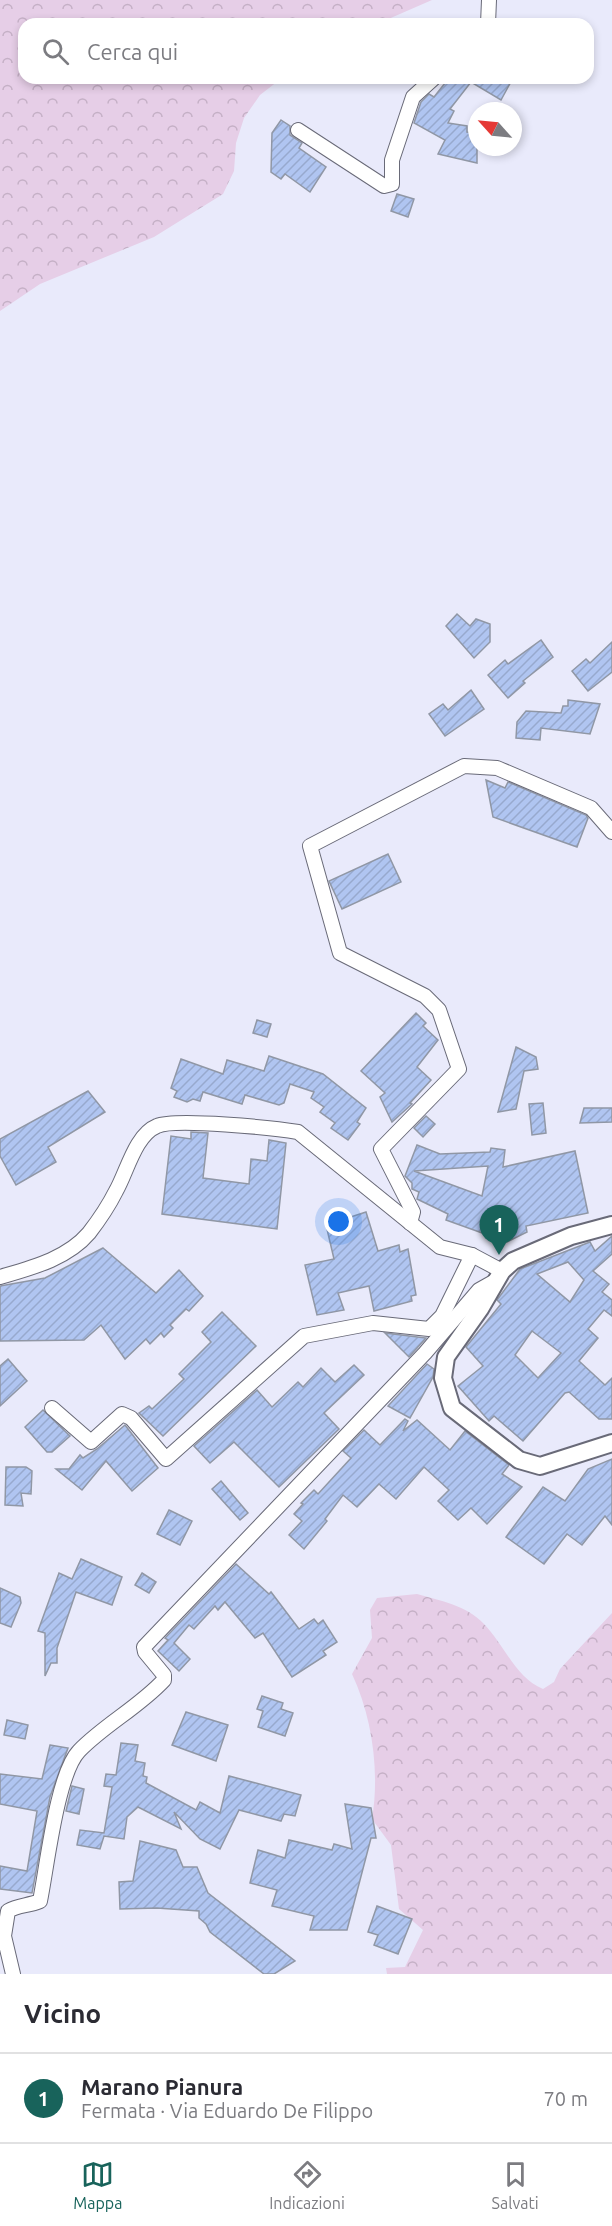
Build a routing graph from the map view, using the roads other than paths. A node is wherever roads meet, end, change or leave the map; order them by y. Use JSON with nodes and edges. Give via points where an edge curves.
{"nodes":[{"id":1,"x":489,"y":0,"type":"edge"},
{"id":2,"x":488,"y":18,"type":"edge"},
{"id":3,"x":427,"y":84,"type":"edge"},
{"id":4,"x":298,"y":130,"type":"dead end"},
{"id":5,"x":612,"y":832,"type":"edge"},
{"id":6,"x":410,"y":1223,"type":"junction"},
{"id":7,"x":612,"y":1225,"type":"edge"},
{"id":8,"x":471,"y":1255,"type":"junction"},
{"id":9,"x":0,"y":1276,"type":"edge"},
{"id":10,"x":499,"y":1276,"type":"junction"},
{"id":11,"x":52,"y":1408,"type":"dead end"},
{"id":12,"x":612,"y":1443,"type":"edge"},
{"id":13,"x":13,"y":1974,"type":"edge"}],
"edges":[{"from":1,"to":2,"type":"street"},
{"from":3,"to":4,"type":"street","via":[[413,97],[392,160],[392,184],[384,186]]},
{"from":5,"to":6,"type":"street","via":[[591,808],[497,768],[464,766],[310,846],[340,953],[425,996],[439,1010],[459,1069],[381,1149],[413,1212]]},
{"from":6,"to":8,"type":"street","via":[[440,1247]]},
{"from":6,"to":9,"type":"street","via":[[298,1132],[157,1126],[141,1141],[116,1192],[88,1234],[40,1266]]},
{"from":7,"to":10,"type":"street","via":[[538,1248],[513,1261]]},
{"from":8,"to":10,"type":"street"},
{"from":8,"to":11,"type":"street","via":[[442,1316],[429,1329],[374,1323],[304,1336],[166,1459],[131,1418],[122,1414],[91,1442]]},
{"from":10,"to":12,"type":"street","via":[[446,1357],[443,1378],[452,1408],[519,1460],[540,1466]]},
{"from":10,"to":13,"type":"street","via":[[478,1290],[425,1353],[144,1647],[164,1680],[71,1761],[59,1799],[40,1901],[28,1907],[17,1905],[8,1911],[4,1927]]}]}
